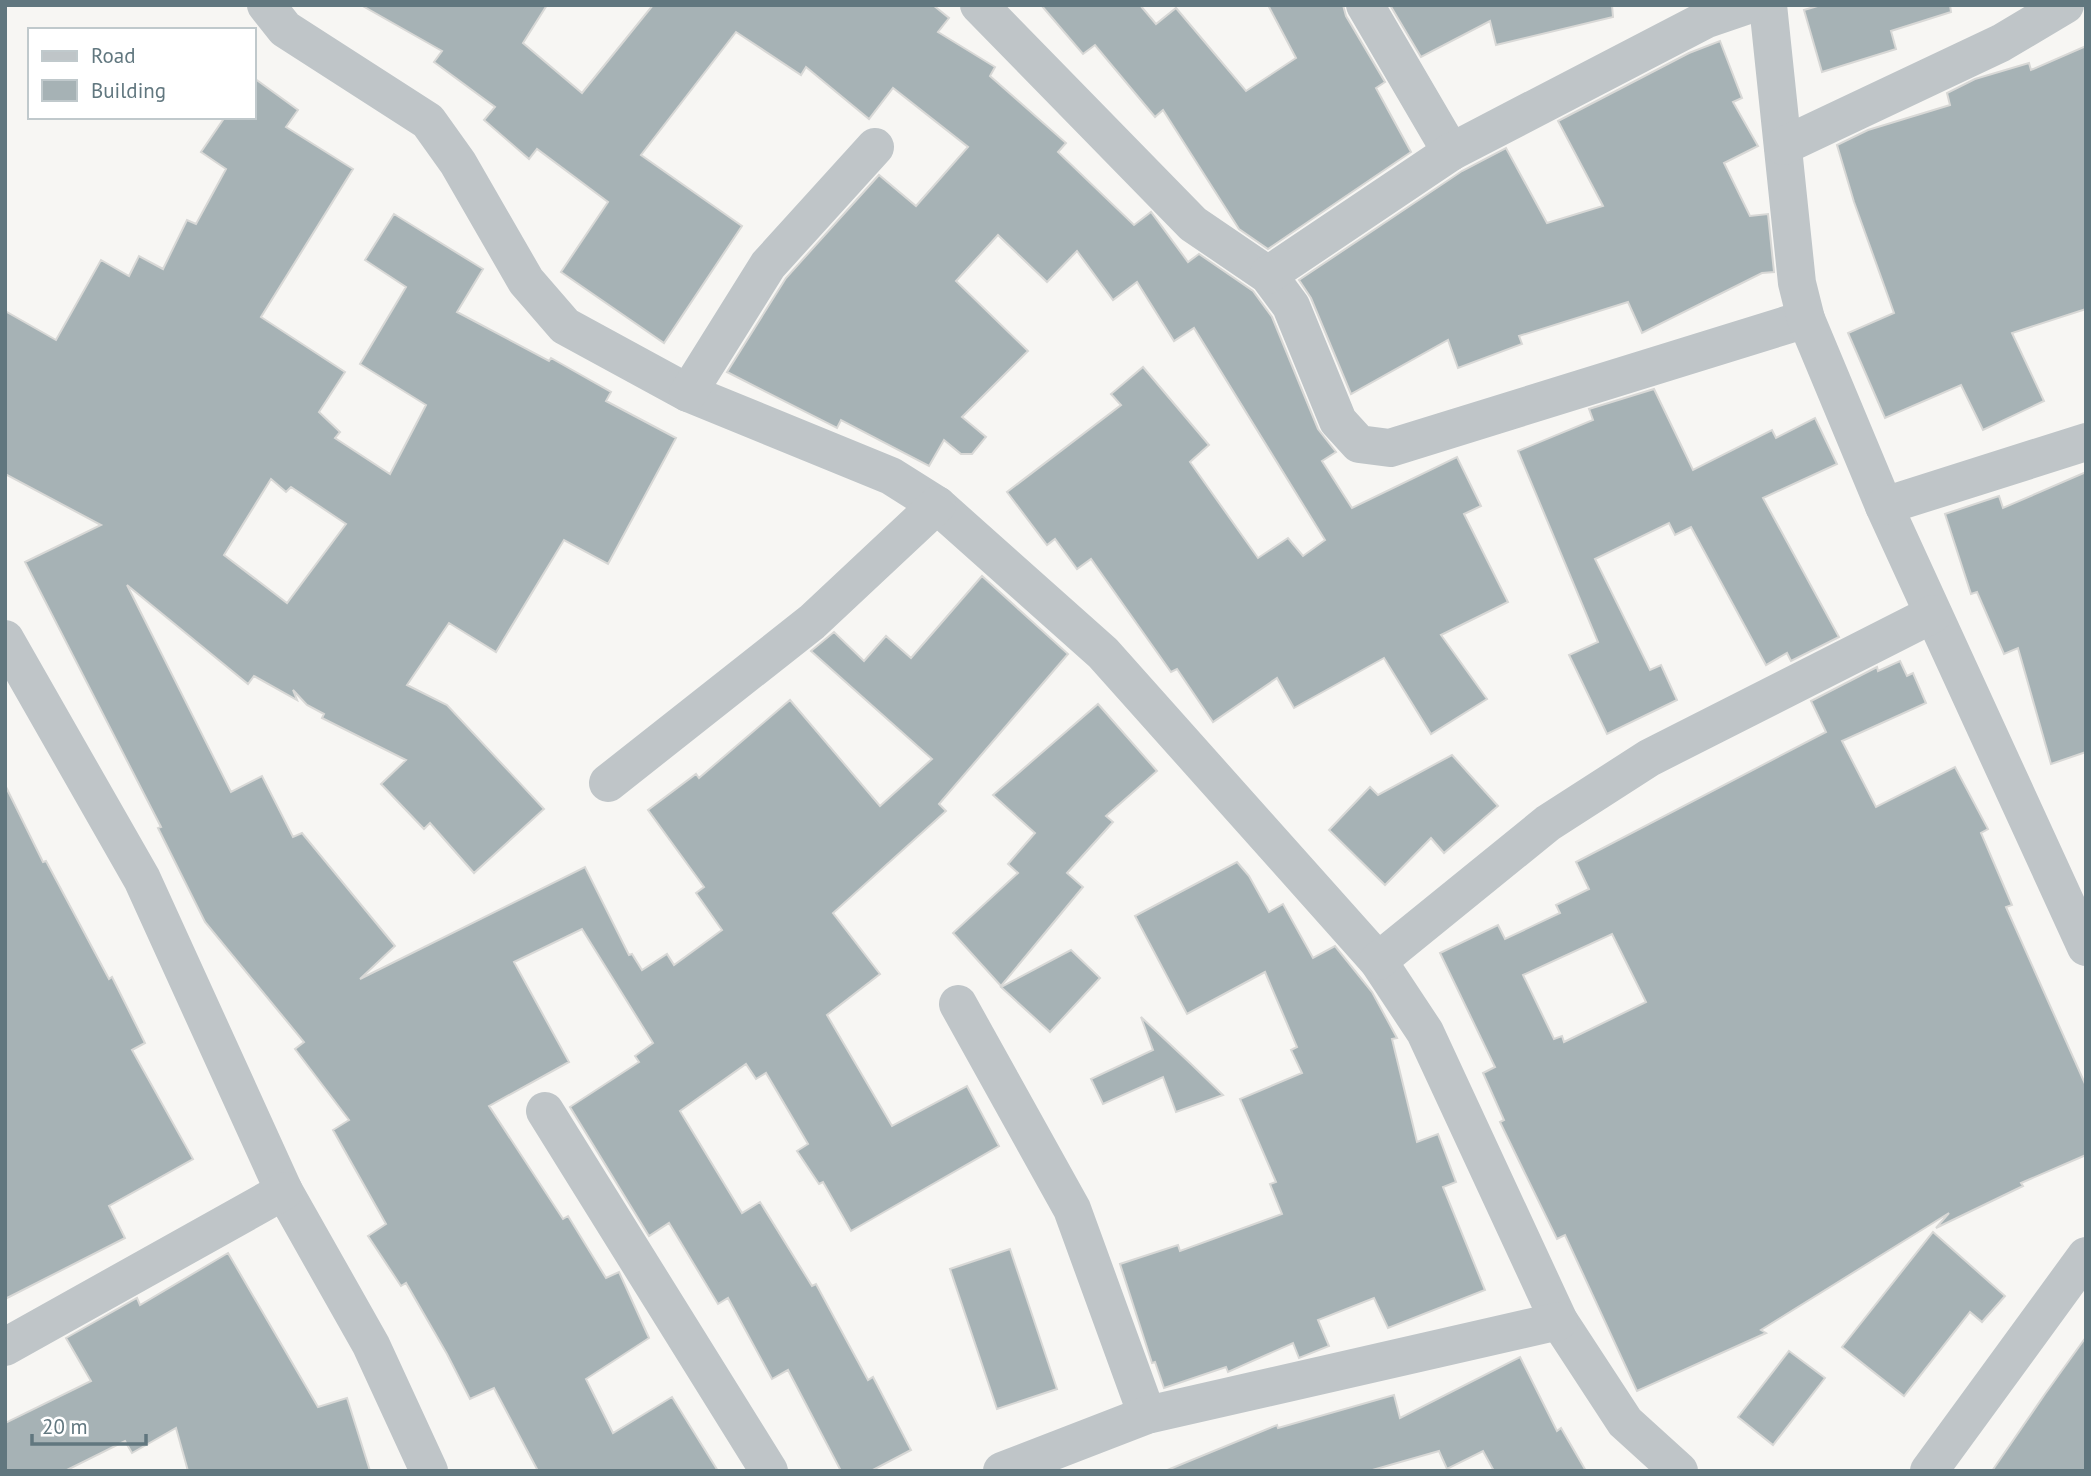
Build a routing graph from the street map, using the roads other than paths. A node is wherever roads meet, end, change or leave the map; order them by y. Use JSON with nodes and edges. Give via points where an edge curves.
{"nodes":[{"id":1,"x":266,"y":5,"type":"edge"},
{"id":2,"x":979,"y":5,"type":"edge"},
{"id":3,"x":1365,"y":5,"type":"edge"},
{"id":4,"x":1748,"y":5,"type":"edge"},
{"id":5,"x":1768,"y":5,"type":"edge"},
{"id":6,"x":2064,"y":5,"type":"edge"},
{"id":7,"x":1783,"y":146,"type":"junction"},
{"id":8,"x":875,"y":147,"type":"dead end"},
{"id":9,"x":1451,"y":152,"type":"junction"},
{"id":10,"x":1268,"y":275,"type":"junction"},
{"id":11,"x":1806,"y":319,"type":"junction"},
{"id":12,"x":688,"y":393,"type":"junction"},
{"id":13,"x":2086,"y":442,"type":"edge"},
{"id":14,"x":937,"y":505,"type":"junction"},
{"id":15,"x":1884,"y":506,"type":"junction"},
{"id":16,"x":1933,"y":614,"type":"junction"},
{"id":17,"x":5,"y":639,"type":"edge"},
{"id":18,"x":608,"y":783,"type":"dead end"},
{"id":19,"x":2086,"y":947,"type":"edge"},
{"id":20,"x":1378,"y":961,"type":"junction"},
{"id":21,"x":958,"y":1004,"type":"dead end"},
{"id":22,"x":545,"y":1111,"type":"dead end"},
{"id":23,"x":284,"y":1191,"type":"junction"},
{"id":24,"x":2086,"y":1256,"type":"edge"},
{"id":25,"x":1559,"y":1321,"type":"junction"},
{"id":26,"x":5,"y":1347,"type":"edge"},
{"id":27,"x":1147,"y":1415,"type":"junction"},
{"id":28,"x":429,"y":1471,"type":"edge"},
{"id":29,"x":769,"y":1471,"type":"edge"},
{"id":30,"x":1002,"y":1471,"type":"edge"},
{"id":31,"x":1679,"y":1471,"type":"edge"},
{"id":32,"x":1929,"y":1471,"type":"edge"}],
"edges":[{"from":1,"to":12,"type":"street","via":[[285,29],[428,121],[526,281],[565,326]]},
{"from":2,"to":10,"type":"street","via":[[1193,224]]},
{"from":3,"to":9,"type":"street"},
{"from":4,"to":9,"type":"street","via":[[1707,19]]},
{"from":5,"to":7,"type":"street"},
{"from":6,"to":7,"type":"street","via":[[2001,43]]},
{"from":7,"to":11,"type":"street","via":[[1797,282]]},
{"from":8,"to":12,"type":"street","via":[[768,265]]},
{"from":9,"to":10,"type":"street"},
{"from":10,"to":11,"type":"street","via":[[1291,306],[1338,421],[1359,444],[1390,448]]},
{"from":11,"to":15,"type":"street"},
{"from":12,"to":14,"type":"street","via":[[891,476]]},
{"from":13,"to":15,"type":"street"},
{"from":14,"to":18,"type":"street","via":[[812,622]]},
{"from":14,"to":20,"type":"street","via":[[1103,653]]},
{"from":15,"to":16,"type":"street"},
{"from":16,"to":19,"type":"street"},
{"from":16,"to":20,"type":"street","via":[[1649,758],[1548,823]]},
{"from":17,"to":23,"type":"street","via":[[142,879]]},
{"from":20,"to":25,"type":"street","via":[[1425,1032]]},
{"from":21,"to":27,"type":"street","via":[[1072,1209]]},
{"from":22,"to":29,"type":"street"},
{"from":23,"to":26,"type":"street"},
{"from":23,"to":28,"type":"street","via":[[370,1345]]},
{"from":24,"to":32,"type":"street"},
{"from":25,"to":27,"type":"street"},
{"from":25,"to":31,"type":"street","via":[[1625,1422]]},
{"from":27,"to":30,"type":"street"}]}
